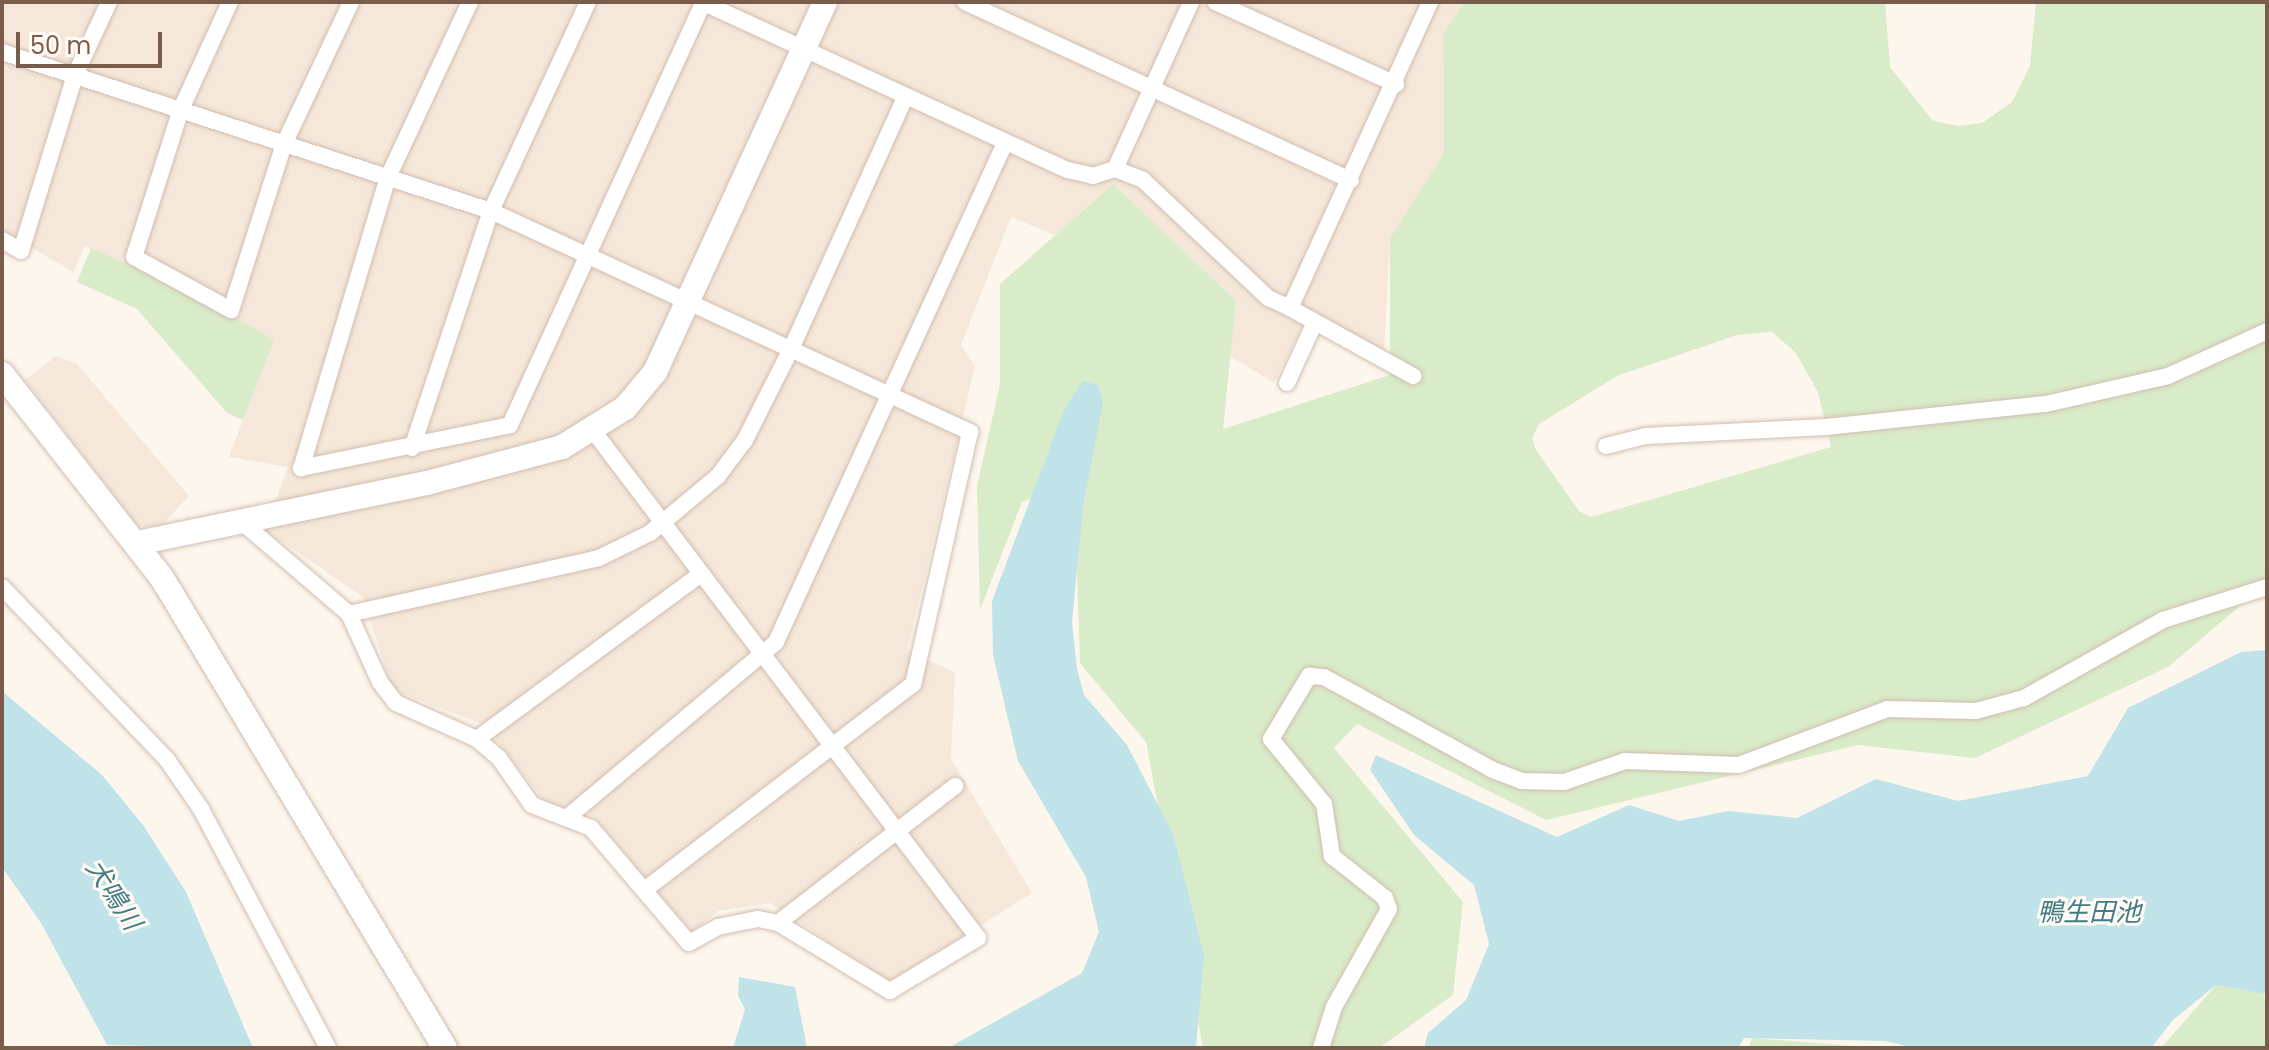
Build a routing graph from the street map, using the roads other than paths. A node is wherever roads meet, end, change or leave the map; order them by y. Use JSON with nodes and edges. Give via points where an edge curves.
{"nodes":[{"id":1,"x":109,"y":2,"type":"edge"},
{"id":2,"x":230,"y":2,"type":"edge"},
{"id":3,"x":351,"y":2,"type":"edge"},
{"id":4,"x":470,"y":2,"type":"edge"},
{"id":5,"x":588,"y":2,"type":"edge"},
{"id":6,"x":703,"y":2,"type":"edge"},
{"id":7,"x":825,"y":2,"type":"edge"},
{"id":8,"x":965,"y":2,"type":"edge"},
{"id":9,"x":1191,"y":2,"type":"edge"},
{"id":10,"x":1215,"y":2,"type":"edge"},
{"id":11,"x":1430,"y":2,"type":"edge"},
{"id":12,"x":803,"y":49,"type":"junction"},
{"id":13,"x":2,"y":52,"type":"edge"},
{"id":14,"x":75,"y":75,"type":"junction"},
{"id":15,"x":1396,"y":84,"type":"junction"},
{"id":16,"x":1150,"y":90,"type":"junction"},
{"id":17,"x":906,"y":96,"type":"junction"},
{"id":18,"x":181,"y":109,"type":"junction"},
{"id":19,"x":1005,"y":143,"type":"junction"},
{"id":20,"x":284,"y":144,"type":"junction"},
{"id":21,"x":1115,"y":169,"type":"junction"},
{"id":22,"x":388,"y":177,"type":"junction"},
{"id":23,"x":1351,"y":180,"type":"junction"},
{"id":24,"x":491,"y":211,"type":"junction"},
{"id":25,"x":2,"y":240,"type":"edge"},
{"id":26,"x":587,"y":255,"type":"junction"},
{"id":27,"x":690,"y":300,"type":"junction"},
{"id":28,"x":1290,"y":308,"type":"junction"},
{"id":29,"x":1315,"y":322,"type":"junction"},
{"id":30,"x":2267,"y":331,"type":"edge"},
{"id":31,"x":791,"y":349,"type":"junction"},
{"id":32,"x":2,"y":374,"type":"edge"},
{"id":33,"x":1413,"y":376,"type":"dead end"},
{"id":34,"x":1287,"y":383,"type":"dead end"},
{"id":35,"x":890,"y":394,"type":"junction"},
{"id":36,"x":594,"y":432,"type":"junction"},
{"id":37,"x":1606,"y":446,"type":"dead end"},
{"id":38,"x":412,"y":448,"type":"junction"},
{"id":39,"x":243,"y":523,"type":"junction"},
{"id":40,"x":662,"y":524,"type":"junction"},
{"id":41,"x":137,"y":543,"type":"junction"},
{"id":42,"x":701,"y":574,"type":"junction"},
{"id":43,"x":2,"y":587,"type":"edge"},
{"id":44,"x":2267,"y":587,"type":"edge"},
{"id":45,"x":349,"y":614,"type":"junction"},
{"id":46,"x":765,"y":654,"type":"junction"},
{"id":47,"x":477,"y":739,"type":"junction"},
{"id":48,"x":831,"y":744,"type":"junction"},
{"id":49,"x":955,"y":786,"type":"dead end"},
{"id":50,"x":569,"y":816,"type":"junction"},
{"id":51,"x":896,"y":830,"type":"junction"},
{"id":52,"x":645,"y":890,"type":"junction"},
{"id":53,"x":778,"y":923,"type":"junction"},
{"id":54,"x":328,"y":1048,"type":"edge"},
{"id":55,"x":445,"y":1048,"type":"edge"},
{"id":56,"x":1321,"y":1048,"type":"edge"}],
"edges":[{"from":1,"to":14,"type":"street"},
{"from":2,"to":18,"type":"street"},
{"from":3,"to":20,"type":"street"},
{"from":4,"to":22,"type":"street"},
{"from":5,"to":24,"type":"street"},
{"from":6,"to":12,"type":"street"},
{"from":6,"to":26,"type":"street"},
{"from":7,"to":12,"type":"street"},
{"from":8,"to":16,"type":"street"},
{"from":9,"to":16,"type":"street"},
{"from":10,"to":15,"type":"street"},
{"from":11,"to":15,"type":"street"},
{"from":12,"to":17,"type":"street"},
{"from":12,"to":27,"type":"street"},
{"from":13,"to":14,"type":"street"},
{"from":14,"to":18,"type":"street"},
{"from":14,"to":25,"type":"street","via":[[21,251]]},
{"from":15,"to":23,"type":"street"},
{"from":16,"to":21,"type":"street"},
{"from":16,"to":23,"type":"street"},
{"from":17,"to":19,"type":"street"},
{"from":17,"to":31,"type":"street"},
{"from":18,"to":20,"type":"street"},
{"from":18,"to":20,"type":"street","via":[[134,257],[231,310]]},
{"from":19,"to":21,"type":"street","via":[[1093,176]]},
{"from":19,"to":35,"type":"street"},
{"from":20,"to":22,"type":"street"},
{"from":21,"to":28,"type":"street","via":[[1143,180],[1268,298]]},
{"from":22,"to":24,"type":"street"},
{"from":22,"to":38,"type":"street","via":[[301,468]]},
{"from":23,"to":28,"type":"street"},
{"from":24,"to":26,"type":"street"},
{"from":24,"to":38,"type":"street"},
{"from":26,"to":27,"type":"street"},
{"from":26,"to":38,"type":"street","via":[[510,425]]},
{"from":27,"to":31,"type":"street"},
{"from":27,"to":36,"type":"street","via":[[655,372]]},
{"from":28,"to":29,"type":"street"},
{"from":29,"to":33,"type":"street"},
{"from":29,"to":34,"type":"street"},
{"from":30,"to":37,"type":"street","via":[[2168,376],[2046,404],[1826,427],[1646,436]]},
{"from":31,"to":35,"type":"street"},
{"from":31,"to":40,"type":"street","via":[[745,440],[718,476]]},
{"from":32,"to":41,"type":"street"},
{"from":35,"to":46,"type":"street"},
{"from":35,"to":48,"type":"street","via":[[970,432],[919,672],[913,684]]},
{"from":36,"to":39,"type":"street","via":[[562,447],[427,483]]},
{"from":36,"to":40,"type":"street"},
{"from":39,"to":41,"type":"street"},
{"from":39,"to":45,"type":"street"},
{"from":40,"to":42,"type":"street"},
{"from":40,"to":45,"type":"street","via":[[599,558]]},
{"from":41,"to":55,"type":"street"},
{"from":42,"to":46,"type":"street"},
{"from":42,"to":47,"type":"street"},
{"from":43,"to":54,"type":"street","via":[[168,761],[213,831]]},
{"from":44,"to":56,"type":"street","via":[[2163,620],[2024,698],[1988,708],[1887,709],[1739,765],[1625,761],[1564,782],[1521,781],[1493,770],[1324,677],[1309,676],[1271,739],[1324,804],[1332,856],[1389,909],[1334,1007]]},
{"from":45,"to":47,"type":"street","via":[[380,682],[396,703]]},
{"from":46,"to":48,"type":"street"},
{"from":46,"to":50,"type":"street"},
{"from":47,"to":50,"type":"street","via":[[499,758],[532,805]]},
{"from":48,"to":51,"type":"street"},
{"from":48,"to":52,"type":"street"},
{"from":49,"to":51,"type":"street"},
{"from":50,"to":52,"type":"street","via":[[591,828]]},
{"from":51,"to":53,"type":"street"},
{"from":51,"to":53,"type":"street","via":[[978,938],[890,991]]},
{"from":52,"to":53,"type":"street","via":[[689,943],[718,927],[758,919]]}]}
